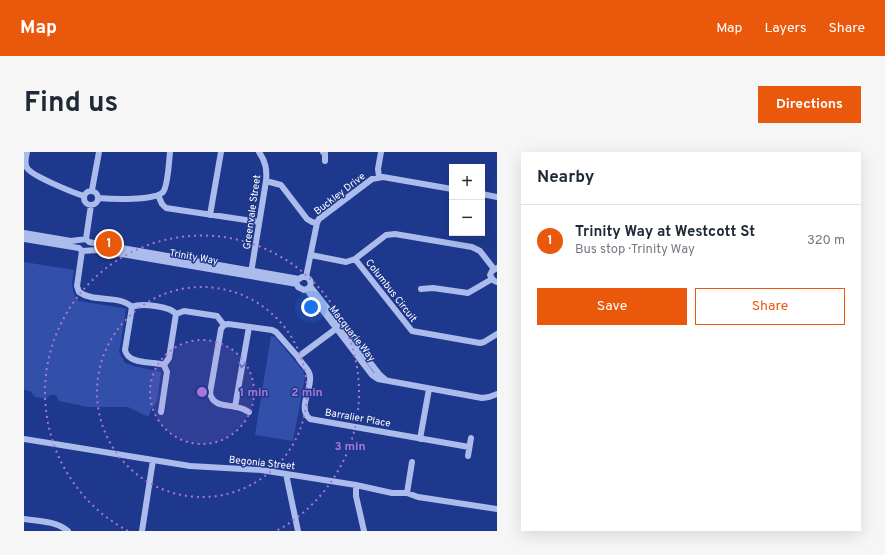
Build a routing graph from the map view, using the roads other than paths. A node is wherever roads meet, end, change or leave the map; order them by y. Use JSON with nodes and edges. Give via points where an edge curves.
{"nodes":[{"id":1,"x":27,"y":152,"type":"edge"},
{"id":2,"x":99,"y":152,"type":"edge"},
{"id":3,"x":170,"y":152,"type":"edge"},
{"id":4,"x":221,"y":152,"type":"edge"},
{"id":5,"x":259,"y":152,"type":"edge"},
{"id":6,"x":325,"y":152,"type":"edge"},
{"id":7,"x":381,"y":152,"type":"edge"},
{"id":8,"x":324,"y":161,"type":"dead end"},
{"id":9,"x":378,"y":177,"type":"junction"},
{"id":10,"x":266,"y":181,"type":"junction"},
{"id":11,"x":449,"y":189,"type":"edge"},
{"id":12,"x":92,"y":190,"type":"junction"},
{"id":13,"x":158,"y":195,"type":"junction"},
{"id":14,"x":485,"y":195,"type":"edge"},
{"id":15,"x":84,"y":196,"type":"junction"},
{"id":16,"x":497,"y":197,"type":"edge"},
{"id":17,"x":98,"y":198,"type":"junction"},
{"id":18,"x":91,"y":205,"type":"junction"},
{"id":19,"x":210,"y":216,"type":"junction"},
{"id":20,"x":259,"y":222,"type":"junction"},
{"id":21,"x":317,"y":223,"type":"junction"},
{"id":22,"x":24,"y":233,"type":"edge"},
{"id":23,"x":24,"y":239,"type":"edge"},
{"id":24,"x":85,"y":241,"type":"junction"},
{"id":25,"x":83,"y":250,"type":"junction"},
{"id":26,"x":311,"y":255,"type":"junction"},
{"id":27,"x":355,"y":259,"type":"junction"},
{"id":28,"x":495,"y":269,"type":"edge"},
{"id":29,"x":251,"y":273,"type":"junction"},
{"id":30,"x":306,"y":277,"type":"junction"},
{"id":31,"x":494,"y":280,"type":"edge"},
{"id":32,"x":298,"y":282,"type":"junction"},
{"id":33,"x":308,"y":288,"type":"junction"},
{"id":34,"x":421,"y":289,"type":"dead end"},
{"id":35,"x":132,"y":307,"type":"junction"},
{"id":36,"x":176,"y":314,"type":"junction"},
{"id":37,"x":224,"y":326,"type":"junction"},
{"id":38,"x":338,"y":326,"type":"junction"},
{"id":39,"x":249,"y":327,"type":"junction"},
{"id":40,"x":497,"y":334,"type":"edge"},
{"id":41,"x":298,"y":357,"type":"junction"},
{"id":42,"x":164,"y":365,"type":"junction"},
{"id":43,"x":429,"y":389,"type":"junction"},
{"id":44,"x":497,"y":394,"type":"edge"},
{"id":45,"x":236,"y":407,"type":"junction"},
{"id":46,"x":161,"y":412,"type":"dead end"},
{"id":47,"x":249,"y":412,"type":"dead end"},
{"id":48,"x":420,"y":438,"type":"junction"},
{"id":49,"x":471,"y":438,"type":"dead end"},
{"id":50,"x":24,"y":439,"type":"edge"},
{"id":51,"x":470,"y":447,"type":"junction"},
{"id":52,"x":468,"y":456,"type":"dead end"},
{"id":53,"x":153,"y":460,"type":"junction"},
{"id":54,"x":412,"y":462,"type":"dead end"},
{"id":55,"x":286,"y":474,"type":"junction"},
{"id":56,"x":356,"y":485,"type":"junction"},
{"id":57,"x":407,"y":493,"type":"junction"},
{"id":58,"x":497,"y":508,"type":"edge"},
{"id":59,"x":24,"y":519,"type":"edge"},
{"id":60,"x":68,"y":531,"type":"edge"},
{"id":61,"x":142,"y":531,"type":"edge"},
{"id":62,"x":298,"y":531,"type":"edge"},
{"id":63,"x":364,"y":531,"type":"edge"}],
"edges":[{"from":1,"to":15,"type":"street","via":[[25,164],[29,170]]},
{"from":2,"to":12,"type":"street"},
{"from":3,"to":13,"type":"street","via":[[165,186],[163,192]]},
{"from":4,"to":19,"type":"street"},
{"from":5,"to":10,"type":"street","name":"Greenvale Street","via":[[267,168]]},
{"from":6,"to":8,"type":"street"},
{"from":7,"to":9,"type":"street"},
{"from":9,"to":11,"type":"street","name":"Buckley Drive"},
{"from":9,"to":21,"type":"street","name":"Buckley Drive","via":[[372,179]]},
{"from":10,"to":20,"type":"street","name":"Greenvale Street"},
{"from":10,"to":21,"type":"street","via":[[281,185],[307,219]]},
{"from":12,"to":15,"type":"street"},
{"from":12,"to":17,"type":"street"},
{"from":13,"to":17,"type":"street","via":[[127,199]]},
{"from":13,"to":19,"type":"street","via":[[166,208]]},
{"from":14,"to":16,"type":"street"},
{"from":15,"to":18,"type":"street","via":[[85,202]]},
{"from":17,"to":18,"type":"street","via":[[95,204]]},
{"from":18,"to":24,"type":"street"},
{"from":19,"to":20,"type":"street"},
{"from":20,"to":29,"type":"street","name":"Greenvale Street"},
{"from":21,"to":26,"type":"street","name":"Buckley Drive"},
{"from":22,"to":24,"type":"street","name":"Trinity Way"},
{"from":23,"to":25,"type":"street","name":"Trinity Way"},
{"from":24,"to":25,"type":"street","via":[[78,244]]},
{"from":24,"to":25,"type":"street","via":[[90,248]]},
{"from":24,"to":29,"type":"street","name":"Trinity Way"},
{"from":25,"to":29,"type":"street","name":"Trinity Way","via":[[98,250]]},
{"from":25,"to":35,"type":"street","via":[[77,286],[79,292],[87,296],[124,302]]},
{"from":26,"to":27,"type":"street","via":[[346,262]]},
{"from":26,"to":30,"type":"street","name":"Buckley Drive"},
{"from":27,"to":28,"type":"street","name":"Columbus Circuit","via":[[386,236],[395,234],[472,247],[480,251]]},
{"from":27,"to":40,"type":"street","name":"Columbus Circuit","via":[[412,331],[476,343],[484,342]]},
{"from":28,"to":31,"type":"street","via":[[491,273]]},
{"from":29,"to":32,"type":"street","name":"Trinity Way"},
{"from":30,"to":32,"type":"street","name":"Trinity Way","via":[[302,277]]},
{"from":30,"to":33,"type":"street","via":[[310,280]]},
{"from":31,"to":34,"type":"street","via":[[468,292]]},
{"from":32,"to":33,"type":"street","name":"Trinity Way","via":[[301,289]]},
{"from":33,"to":38,"type":"street","name":"Macquarie Way"},
{"from":35,"to":36,"type":"street","via":[[145,305],[172,310]]},
{"from":35,"to":42,"type":"street","via":[[126,353],[132,359]]},
{"from":36,"to":37,"type":"street","via":[[184,311],[218,316]]},
{"from":36,"to":42,"type":"street","via":[[169,358]]},
{"from":37,"to":39,"type":"street","name":"Barralier Place","via":[[228,324]]},
{"from":37,"to":45,"type":"street","via":[[221,328],[210,393],[216,403]]},
{"from":38,"to":41,"type":"street"},
{"from":38,"to":43,"type":"street","name":"Macquarie Way","via":[[380,376],[388,381]]},
{"from":39,"to":41,"type":"street","name":"Barralier Place","via":[[276,332]]},
{"from":39,"to":45,"type":"street","one_way":true},
{"from":41,"to":48,"type":"street","name":"Barralier Place","via":[[310,375],[304,410],[310,419]]},
{"from":42,"to":46,"type":"street","via":[[167,372]]},
{"from":43,"to":44,"type":"street","name":"Macquarie Way","via":[[482,398]]},
{"from":43,"to":48,"type":"street"},
{"from":45,"to":47,"type":"street"},
{"from":48,"to":51,"type":"street","name":"Barralier Place"},
{"from":49,"to":51,"type":"street"},
{"from":50,"to":53,"type":"street","name":"Begonia Street"},
{"from":51,"to":52,"type":"street"},
{"from":53,"to":55,"type":"street","name":"Begonia Street","via":[[190,466]]},
{"from":53,"to":61,"type":"street"},
{"from":54,"to":57,"type":"street"},
{"from":55,"to":56,"type":"street","name":"Begonia Street"},
{"from":55,"to":62,"type":"street"},
{"from":56,"to":57,"type":"street","name":"Begonia Street","via":[[392,493]]},
{"from":56,"to":63,"type":"street"},
{"from":57,"to":58,"type":"street","name":"Begonia Street","via":[[418,497]]},
{"from":59,"to":60,"type":"street","via":[[53,524]]}]}
